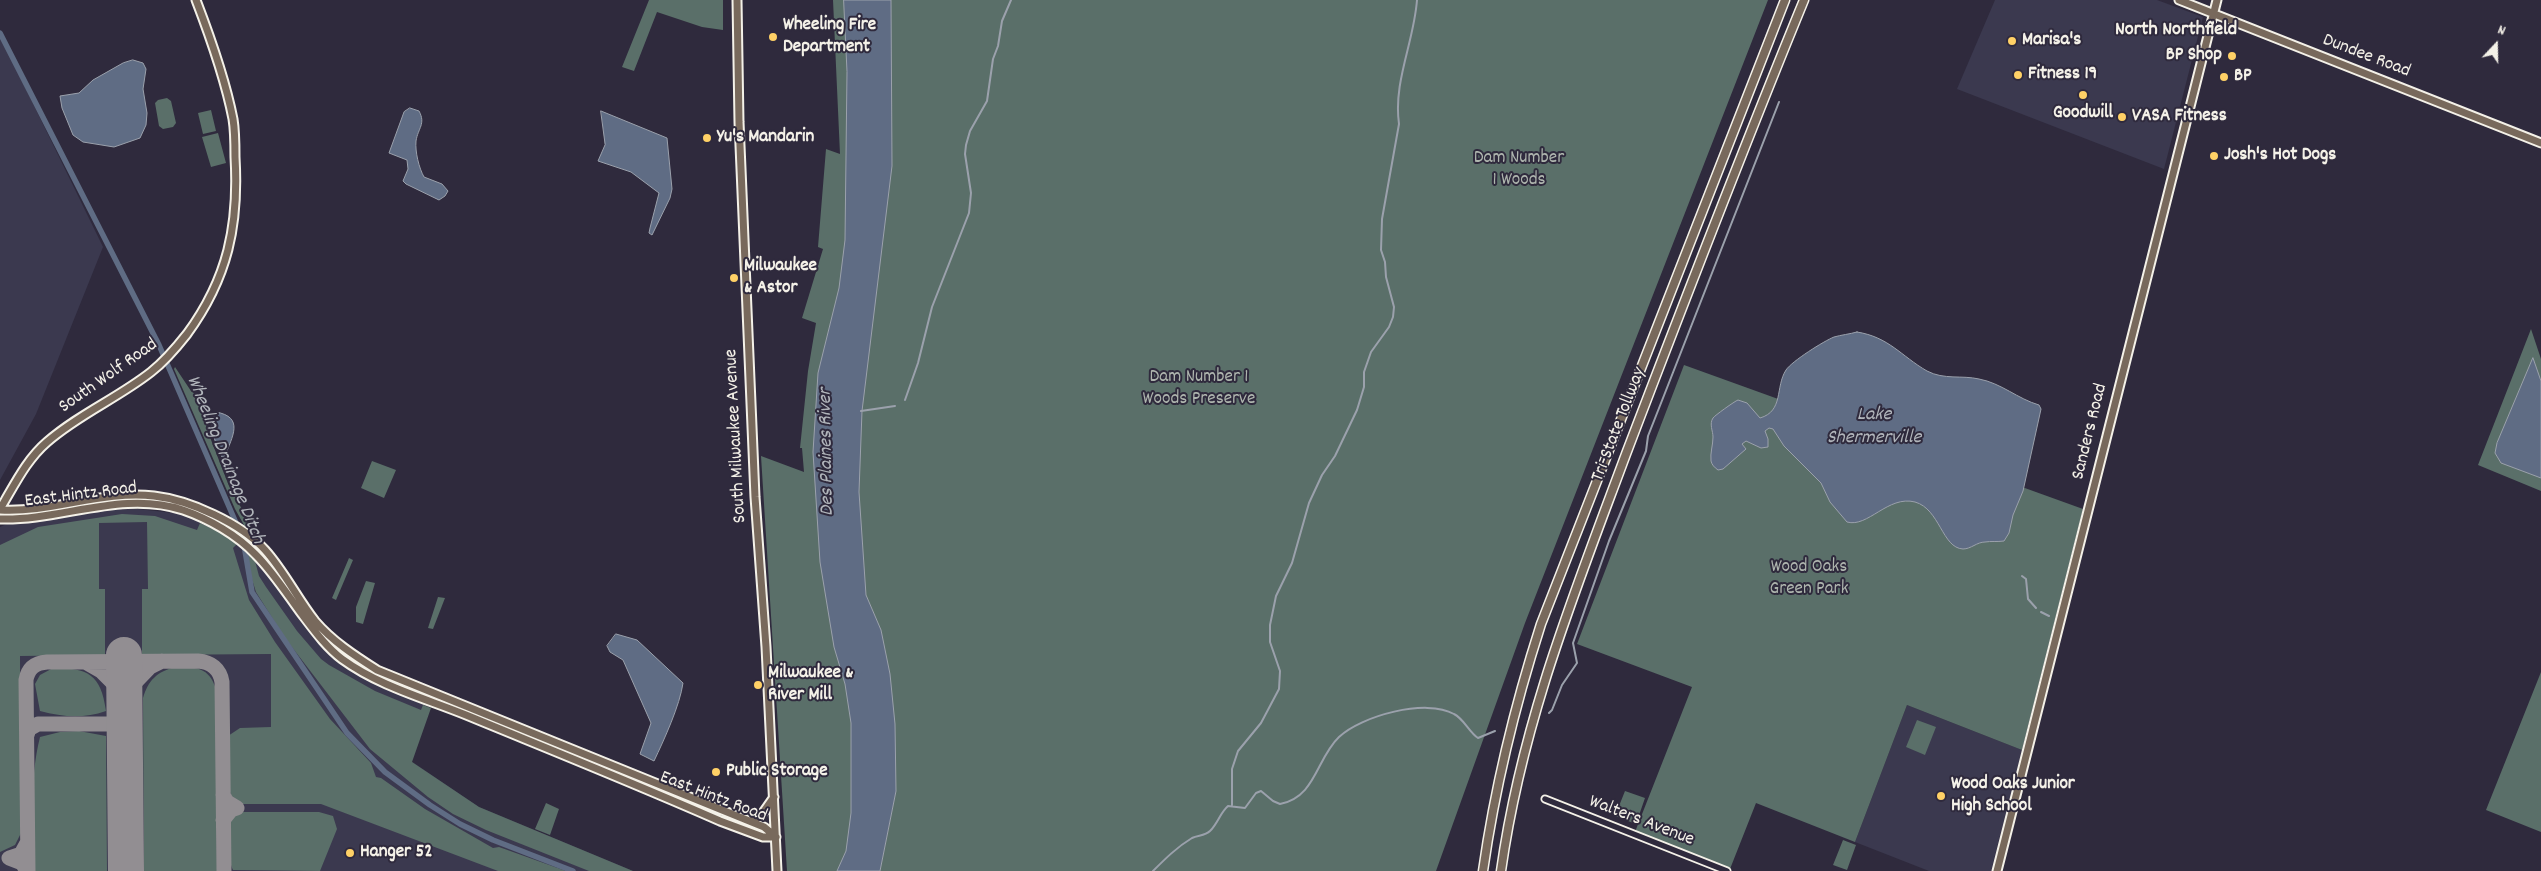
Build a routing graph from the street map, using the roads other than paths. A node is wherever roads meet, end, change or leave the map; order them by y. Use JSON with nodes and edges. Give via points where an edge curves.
{"nodes":[{"id":1,"x":196,"y":0,"type":"edge"},
{"id":2,"x":737,"y":0,"type":"edge"},
{"id":3,"x":1785,"y":0,"type":"edge"},
{"id":4,"x":1804,"y":0,"type":"edge"},
{"id":5,"x":2179,"y":0,"type":"edge"},
{"id":6,"x":2217,"y":0,"type":"edge"},
{"id":7,"x":2213,"y":14,"type":"junction"},
{"id":8,"x":2541,"y":143,"type":"edge"},
{"id":9,"x":0,"y":510,"type":"edge"},
{"id":10,"x":0,"y":519,"type":"edge"},
{"id":11,"x":774,"y":797,"type":"junction"},
{"id":12,"x":1545,"y":799,"type":"dead end"},
{"id":13,"x":750,"y":821,"type":"junction"},
{"id":14,"x":776,"y":837,"type":"junction"},
{"id":15,"x":777,"y":871,"type":"edge"},
{"id":16,"x":1483,"y":871,"type":"edge"},
{"id":17,"x":1500,"y":871,"type":"edge"},
{"id":18,"x":1727,"y":871,"type":"edge"},
{"id":19,"x":1996,"y":871,"type":"edge"}],
"edges":[{"from":1,"to":9,"type":"main road","name":"South Wolf Road","via":[[221,69],[234,120],[236,208],[229,251],[202,313],[172,353],[150,373],[47,442],[24,469]]},
{"from":2,"to":11,"type":"main road","name":"South Milwaukee Avenue","via":[[755,497]]},
{"from":3,"to":16,"type":"highway","name":"Tri-State Tollway","via":[[1541,624],[1504,755]]},
{"from":4,"to":17,"type":"highway","name":"Tri-State Tollway","via":[[1706,244],[1563,620],[1513,794]]},
{"from":5,"to":7,"type":"main road","name":"Dundee Road"},
{"from":6,"to":7,"type":"main road","name":"Sanders Road"},
{"from":7,"to":8,"type":"main road","name":"Dundee Road"},
{"from":7,"to":19,"type":"main road","name":"Sanders Road"},
{"from":9,"to":13,"type":"main road","name":"East Hintz Road","via":[[19,511],[130,494],[182,502],[226,521],[264,549],[316,622],[350,654],[377,670]]},
{"from":10,"to":14,"type":"main road","name":"East Hintz Road","via":[[21,520],[130,502],[182,510],[219,526],[256,554],[326,644],[342,659],[369,675],[720,821],[763,838]]},
{"from":11,"to":13,"type":"main road","via":[[760,818]]},
{"from":11,"to":14,"type":"main road","name":"South Milwaukee Avenue"},
{"from":12,"to":18,"type":"street","name":"Walters Avenue"},
{"from":13,"to":14,"type":"main road","name":"East Hintz Road"},
{"from":14,"to":15,"type":"main road","name":"South Milwaukee Avenue"}]}
